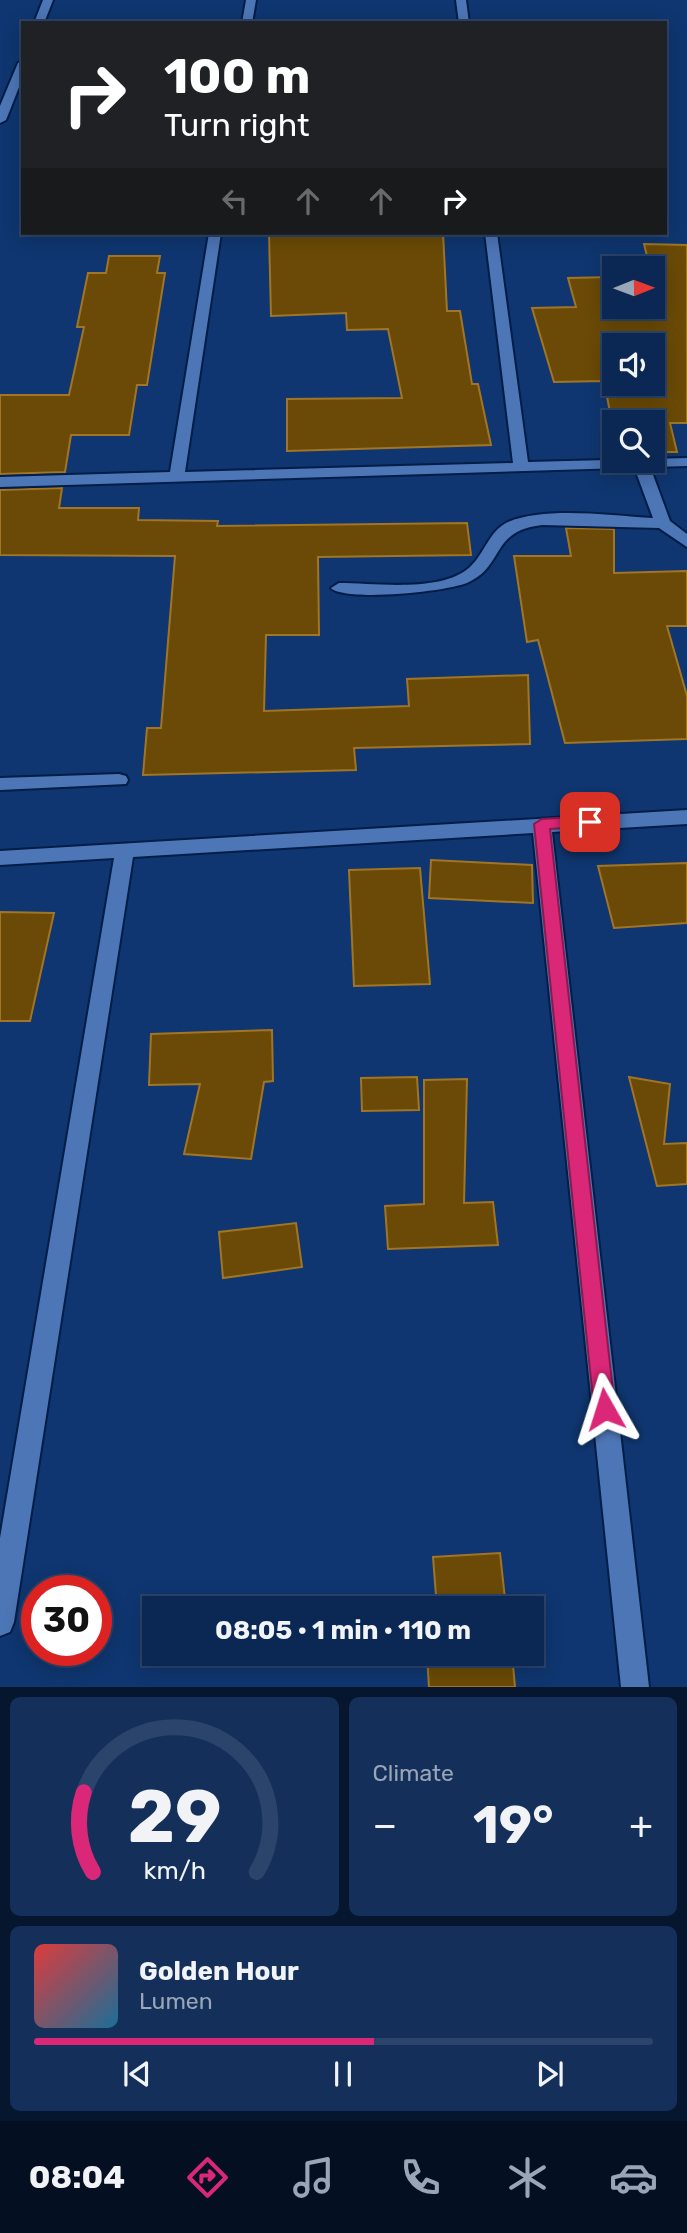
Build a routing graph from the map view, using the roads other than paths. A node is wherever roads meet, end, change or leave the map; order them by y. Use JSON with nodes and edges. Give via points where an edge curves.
{"nodes":[{"id":1,"x":48,"y":0,"type":"edge"},
{"id":2,"x":251,"y":0,"type":"edge"},
{"id":3,"x":461,"y":0,"type":"edge"},
{"id":4,"x":40,"y":21,"type":"edge"},
{"id":5,"x":247,"y":21,"type":"edge"},
{"id":6,"x":464,"y":21,"type":"edge"},
{"id":7,"x":21,"y":68,"type":"edge"},
{"id":8,"x":0,"y":120,"type":"edge"},
{"id":9,"x":215,"y":235,"type":"edge"},
{"id":10,"x":491,"y":235,"type":"edge"},
{"id":11,"x":687,"y":462,"type":"edge"},
{"id":12,"x":665,"y":463,"type":"edge"},
{"id":13,"x":602,"y":465,"type":"edge"},
{"id":14,"x":521,"y":466,"type":"junction"},
{"id":15,"x":644,"y":473,"type":"edge"},
{"id":16,"x":177,"y":478,"type":"junction"},
{"id":17,"x":0,"y":482,"type":"edge"},
{"id":18,"x":663,"y":523,"type":"junction"},
{"id":19,"x":687,"y":542,"type":"edge"},
{"id":20,"x":339,"y":588,"type":"dead end"},
{"id":21,"x":119,"y":780,"type":"dead end"},
{"id":22,"x":0,"y":784,"type":"edge"},
{"id":23,"x":687,"y":817,"type":"edge"},
{"id":24,"x":542,"y":824,"type":"junction"},
{"id":25,"x":125,"y":849,"type":"junction"},
{"id":26,"x":0,"y":858,"type":"edge"},
{"id":27,"x":0,"y":1622,"type":"edge"},
{"id":28,"x":635,"y":1687,"type":"edge"}],
"edges":[{"from":1,"to":4,"type":"street"},
{"from":2,"to":5,"type":"street"},
{"from":3,"to":6,"type":"street"},
{"from":7,"to":8,"type":"street"},
{"from":9,"to":16,"type":"street"},
{"from":10,"to":14,"type":"street"},
{"from":11,"to":12,"type":"street"},
{"from":13,"to":14,"type":"street"},
{"from":14,"to":16,"type":"street"},
{"from":15,"to":18,"type":"street"},
{"from":16,"to":17,"type":"street"},
{"from":18,"to":19,"type":"street"},
{"from":18,"to":20,"type":"street","via":[[549,520],[513,525],[474,572],[444,586]]},
{"from":21,"to":22,"type":"street"},
{"from":23,"to":24,"type":"street"},
{"from":24,"to":25,"type":"street"},
{"from":24,"to":28,"type":"street"},
{"from":25,"to":26,"type":"street"},
{"from":25,"to":27,"type":"street"}]}
